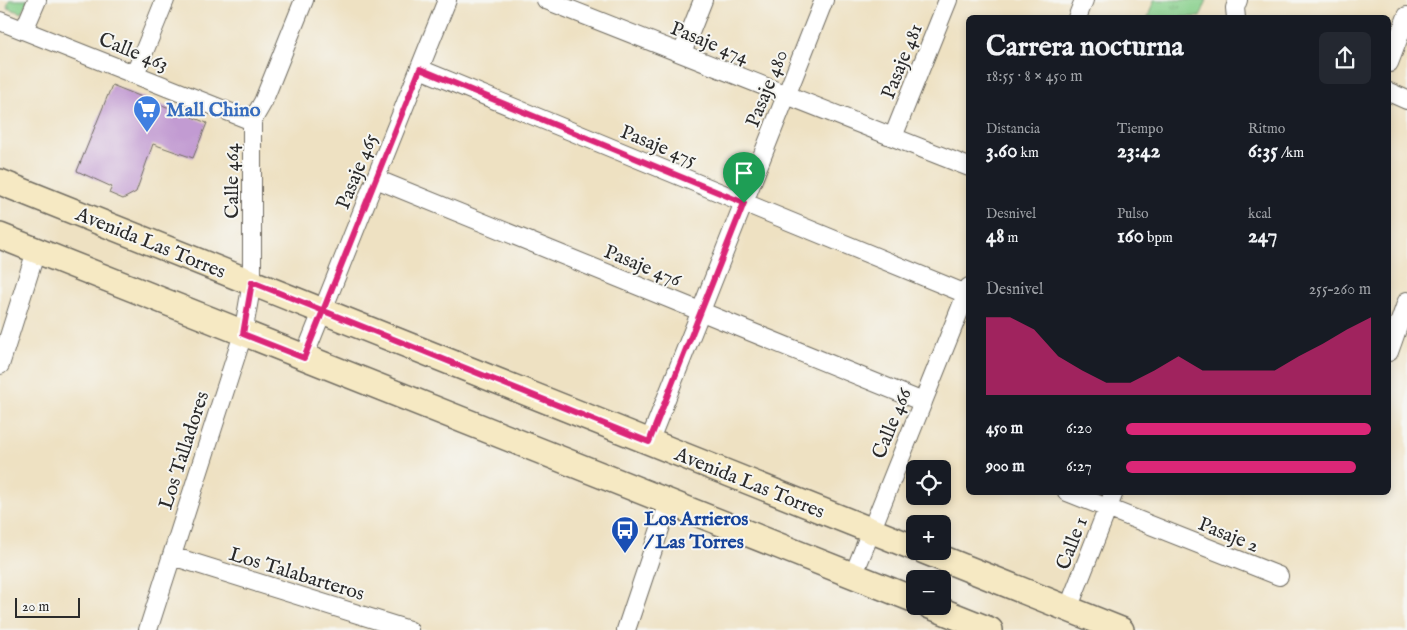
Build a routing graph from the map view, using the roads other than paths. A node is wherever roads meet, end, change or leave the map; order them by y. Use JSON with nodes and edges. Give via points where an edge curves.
{"nodes":[{"id":1,"x":37,"y":0,"type":"edge"},
{"id":2,"x":165,"y":0,"type":"edge"},
{"id":3,"x":304,"y":0,"type":"edge"},
{"id":4,"x":447,"y":0,"type":"edge"},
{"id":5,"x":546,"y":0,"type":"edge"},
{"id":6,"x":703,"y":0,"type":"edge"},
{"id":7,"x":824,"y":0,"type":"edge"},
{"id":8,"x":948,"y":0,"type":"edge"},
{"id":9,"x":1084,"y":0,"type":"edge"},
{"id":10,"x":1238,"y":0,"type":"edge"},
{"id":11,"x":581,"y":6,"type":"edge"},
{"id":12,"x":1078,"y":15,"type":"edge"},
{"id":13,"x":1236,"y":15,"type":"edge"},
{"id":14,"x":1407,"y":16,"type":"edge"},
{"id":15,"x":0,"y":20,"type":"edge"},
{"id":16,"x":24,"y":30,"type":"junction"},
{"id":17,"x":682,"y":53,"type":"junction"},
{"id":18,"x":1391,"y":58,"type":"edge"},
{"id":19,"x":420,"y":69,"type":"junction"},
{"id":20,"x":135,"y":74,"type":"junction"},
{"id":21,"x":1391,"y":93,"type":"edge"},
{"id":22,"x":786,"y":95,"type":"junction"},
{"id":23,"x":1407,"y":100,"type":"edge"},
{"id":24,"x":252,"y":121,"type":"junction"},
{"id":25,"x":893,"y":137,"type":"junction"},
{"id":26,"x":966,"y":166,"type":"edge"},
{"id":27,"x":376,"y":179,"type":"junction"},
{"id":28,"x":0,"y":182,"type":"edge"},
{"id":29,"x":744,"y":203,"type":"junction"},
{"id":30,"x":0,"y":236,"type":"edge"},
{"id":31,"x":36,"y":251,"type":"junction"},
{"id":32,"x":252,"y":282,"type":"junction"},
{"id":33,"x":966,"y":290,"type":"edge"},
{"id":34,"x":966,"y":293,"type":"edge"},
{"id":35,"x":1407,"y":301,"type":"edge"},
{"id":36,"x":323,"y":311,"type":"junction"},
{"id":37,"x":701,"y":311,"type":"junction"},
{"id":38,"x":243,"y":334,"type":"junction"},
{"id":39,"x":1391,"y":346,"type":"edge"},
{"id":40,"x":304,"y":358,"type":"junction"},
{"id":41,"x":0,"y":365,"type":"edge"},
{"id":42,"x":923,"y":402,"type":"junction"},
{"id":43,"x":649,"y":442,"type":"junction"},
{"id":44,"x":1084,"y":495,"type":"edge"},
{"id":45,"x":1111,"y":500,"type":"edge"},
{"id":46,"x":669,"y":502,"type":"junction"},
{"id":47,"x":871,"y":530,"type":"junction"},
{"id":48,"x":906,"y":544,"type":"edge"},
{"id":49,"x":172,"y":556,"type":"junction"},
{"id":50,"x":946,"y":560,"type":"edge"},
{"id":51,"x":853,"y":576,"type":"junction"},
{"id":52,"x":1279,"y":576,"type":"dead end"},
{"id":53,"x":906,"y":597,"type":"edge"},
{"id":54,"x":1068,"y":609,"type":"junction"},
{"id":55,"x":951,"y":614,"type":"edge"},
{"id":56,"x":148,"y":630,"type":"edge"},
{"id":57,"x":409,"y":630,"type":"edge"},
{"id":58,"x":626,"y":630,"type":"edge"},
{"id":59,"x":990,"y":630,"type":"edge"},
{"id":60,"x":1121,"y":630,"type":"edge"}],
"edges":[{"from":1,"to":16,"type":"street"},
{"from":2,"to":20,"type":"street"},
{"from":3,"to":24,"type":"street","name":"Calle 464","via":[[264,102]]},
{"from":4,"to":19,"type":"street","name":"Pasaje 465"},
{"from":5,"to":11,"type":"street","name":"Pasaje 474"},
{"from":6,"to":17,"type":"street"},
{"from":7,"to":22,"type":"street","name":"Pasaje 480"},
{"from":8,"to":25,"type":"street","name":"Pasaje 481"},
{"from":9,"to":12,"type":"street"},
{"from":10,"to":13,"type":"street"},
{"from":11,"to":17,"type":"street","name":"Pasaje 474"},
{"from":14,"to":18,"type":"street"},
{"from":15,"to":16,"type":"street","name":"Calle 463"},
{"from":16,"to":20,"type":"street","name":"Calle 463"},
{"from":17,"to":22,"type":"street","name":"Pasaje 474"},
{"from":19,"to":27,"type":"street","name":"Pasaje 465"},
{"from":19,"to":29,"type":"street","name":"Pasaje 475"},
{"from":20,"to":24,"type":"street","name":"Calle 463"},
{"from":21,"to":23,"type":"street"},
{"from":22,"to":25,"type":"street","name":"Pasaje 474"},
{"from":22,"to":29,"type":"street","name":"Pasaje 480"},
{"from":24,"to":32,"type":"street","name":"Calle 464"},
{"from":25,"to":26,"type":"street","name":"Pasaje 474"},
{"from":27,"to":36,"type":"street","name":"Pasaje 465"},
{"from":27,"to":37,"type":"street","name":"Pasaje 476"},
{"from":28,"to":32,"type":"main road","name":"Avenida Las Torres"},
{"from":29,"to":33,"type":"street","name":"Pasaje 475"},
{"from":29,"to":37,"type":"street","name":"Pasaje 480"},
{"from":30,"to":31,"type":"main road"},
{"from":31,"to":38,"type":"main road"},
{"from":31,"to":41,"type":"street"},
{"from":32,"to":36,"type":"main road","name":"Avenida Las Torres"},
{"from":32,"to":38,"type":"street","name":"Los Talladores"},
{"from":34,"to":42,"type":"street","name":"Calle 466"},
{"from":35,"to":39,"type":"street"},
{"from":36,"to":40,"type":"street","name":"Pasaje 465"},
{"from":36,"to":43,"type":"main road","name":"Avenida Las Torres"},
{"from":37,"to":42,"type":"street","name":"Pasaje 476"},
{"from":37,"to":43,"type":"street","name":"Pasaje 480"},
{"from":38,"to":40,"type":"main road"},
{"from":38,"to":49,"type":"street","name":"Los Talladores"},
{"from":40,"to":46,"type":"main road"},
{"from":42,"to":47,"type":"street","name":"Calle 466"},
{"from":43,"to":47,"type":"main road","name":"Avenida Las Torres"},
{"from":44,"to":45,"type":"street","name":"Pasaje 2"},
{"from":45,"to":52,"type":"street","name":"Pasaje 2"},
{"from":45,"to":54,"type":"street","name":"Calle 1"},
{"from":46,"to":51,"type":"main road"},
{"from":46,"to":58,"type":"street"},
{"from":47,"to":48,"type":"main road","name":"Avenida Las Torres"},
{"from":47,"to":51,"type":"street","name":"Calle 466"},
{"from":49,"to":56,"type":"street","name":"Los Talladores"},
{"from":49,"to":57,"type":"street","name":"Los Talabarteros"},
{"from":50,"to":54,"type":"main road"},
{"from":51,"to":53,"type":"main road"},
{"from":54,"to":60,"type":"main road"},
{"from":55,"to":59,"type":"main road"}]}
